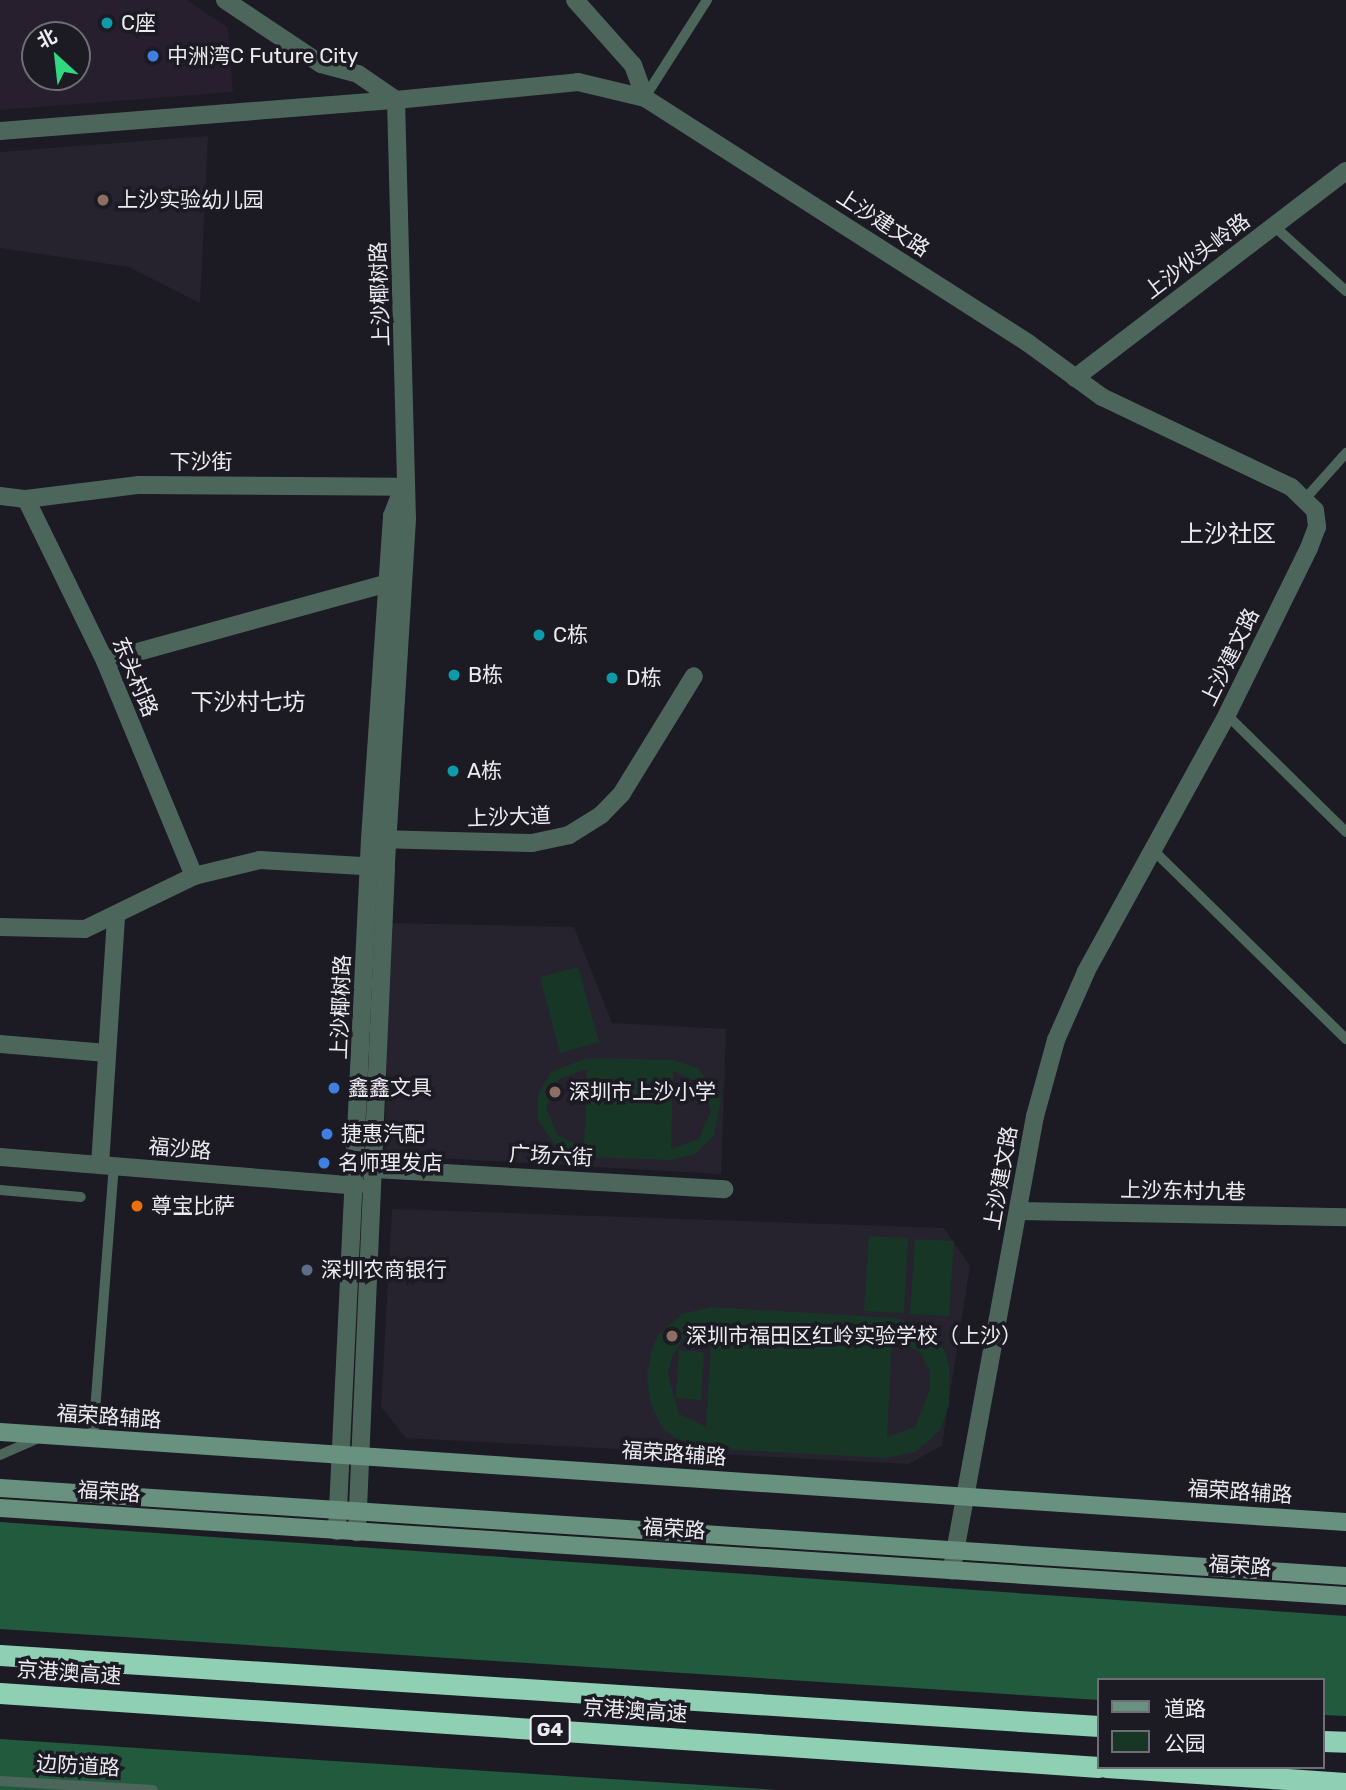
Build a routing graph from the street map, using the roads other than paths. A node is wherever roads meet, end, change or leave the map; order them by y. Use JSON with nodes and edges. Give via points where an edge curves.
{"nodes":[{"id":1,"x":225,"y":0,"type":"edge"},
{"id":2,"x":575,"y":0,"type":"edge"},
{"id":3,"x":706,"y":0,"type":"edge"},
{"id":4,"x":645,"y":98,"type":"junction"},
{"id":5,"x":396,"y":100,"type":"junction"},
{"id":6,"x":0,"y":131,"type":"edge"},
{"id":7,"x":1346,"y":171,"type":"edge"},
{"id":8,"x":1273,"y":226,"type":"junction"},
{"id":9,"x":1346,"y":291,"type":"edge"},
{"id":10,"x":1075,"y":378,"type":"junction"},
{"id":11,"x":1346,"y":453,"type":"edge"},
{"id":12,"x":403,"y":487,"type":"junction"},
{"id":13,"x":0,"y":496,"type":"edge"},
{"id":14,"x":26,"y":499,"type":"junction"},
{"id":15,"x":1306,"y":499,"type":"junction"},
{"id":16,"x":395,"y":581,"type":"junction"},
{"id":17,"x":105,"y":661,"type":"junction"},
{"id":18,"x":694,"y":676,"type":"dead end"},
{"id":19,"x":1227,"y":715,"type":"junction"},
{"id":20,"x":1346,"y":832,"type":"edge"},
{"id":21,"x":379,"y":839,"type":"junction"},
{"id":22,"x":1154,"y":851,"type":"junction"},
{"id":23,"x":377,"y":867,"type":"junction"},
{"id":24,"x":194,"y":876,"type":"junction"},
{"id":25,"x":116,"y":917,"type":"junction"},
{"id":26,"x":0,"y":927,"type":"edge"},
{"id":27,"x":1346,"y":1039,"type":"edge"},
{"id":28,"x":0,"y":1044,"type":"edge"},
{"id":29,"x":107,"y":1053,"type":"junction"},
{"id":30,"x":0,"y":1157,"type":"edge"},
{"id":31,"x":107,"y":1166,"type":"junction"},
{"id":32,"x":375,"y":1169,"type":"junction"},
{"id":33,"x":357,"y":1186,"type":"junction"},
{"id":34,"x":724,"y":1189,"type":"dead end"},
{"id":35,"x":0,"y":1190,"type":"edge"},
{"id":36,"x":81,"y":1197,"type":"dead end"},
{"id":37,"x":1019,"y":1211,"type":"junction"},
{"id":38,"x":1346,"y":1217,"type":"edge"},
{"id":39,"x":0,"y":1432,"type":"edge"},
{"id":40,"x":46,"y":1436,"type":"junction"},
{"id":41,"x":93,"y":1437,"type":"junction"},
{"id":42,"x":0,"y":1455,"type":"edge"},
{"id":43,"x":342,"y":1456,"type":"junction"},
{"id":44,"x":362,"y":1458,"type":"junction"},
{"id":45,"x":0,"y":1488,"type":"edge"},
{"id":46,"x":966,"y":1496,"type":"junction"},
{"id":47,"x":0,"y":1508,"type":"edge"},
{"id":48,"x":339,"y":1511,"type":"junction"},
{"id":49,"x":358,"y":1512,"type":"junction"},
{"id":50,"x":1346,"y":1522,"type":"edge"},
{"id":51,"x":337,"y":1531,"type":"junction"},
{"id":52,"x":357,"y":1532,"type":"junction"},
{"id":53,"x":955,"y":1550,"type":"junction"},
{"id":54,"x":952,"y":1570,"type":"junction"},
{"id":55,"x":1346,"y":1576,"type":"edge"},
{"id":56,"x":1346,"y":1596,"type":"edge"},
{"id":57,"x":0,"y":1655,"type":"edge"},
{"id":58,"x":0,"y":1693,"type":"edge"},
{"id":59,"x":1098,"y":1726,"type":"edge"},
{"id":60,"x":1325,"y":1741,"type":"edge"},
{"id":61,"x":1346,"y":1742,"type":"edge"},
{"id":62,"x":1098,"y":1767,"type":"edge"},
{"id":63,"x":1136,"y":1769,"type":"edge"},
{"id":64,"x":0,"y":1781,"type":"edge"},
{"id":65,"x":1346,"y":1783,"type":"edge"},
{"id":66,"x":153,"y":1790,"type":"edge"}],
"edges":[{"from":1,"to":5,"type":"street","via":[[321,64],[358,74]]},
{"from":2,"to":4,"type":"street","via":[[633,65]]},
{"from":3,"to":4,"type":"lane"},
{"from":4,"to":5,"type":"street","via":[[578,82]]},
{"from":4,"to":10,"type":"street","name":"上沙建文路"},
{"from":5,"to":6,"type":"street"},
{"from":5,"to":12,"type":"street","name":"上沙椰树路","via":[[407,416]]},
{"from":7,"to":8,"type":"street","name":"上沙伙头岭路"},
{"from":8,"to":9,"type":"lane"},
{"from":8,"to":10,"type":"street","name":"上沙伙头岭路"},
{"from":10,"to":15,"type":"street","name":"上沙建文路","via":[[1121,408],[1283,483]]},
{"from":11,"to":15,"type":"lane"},
{"from":12,"to":14,"type":"street","name":"下沙街","via":[[139,485]]},
{"from":12,"to":16,"type":"street","name":"上沙椰树路","via":[[392,516]]},
{"from":13,"to":14,"type":"street","name":"下沙街"},
{"from":14,"to":17,"type":"street","name":"东头村路"},
{"from":15,"to":19,"type":"street","name":"上沙建文路","via":[[1317,518],[1314,537]]},
{"from":16,"to":17,"type":"street"},
{"from":16,"to":21,"type":"street","name":"上沙椰树路"},
{"from":17,"to":24,"type":"street","name":"东头村路"},
{"from":18,"to":21,"type":"street","name":"上沙大道","via":[[622,793],[602,814],[569,835],[532,843]]},
{"from":19,"to":20,"type":"lane"},
{"from":19,"to":22,"type":"street","name":"上沙建文路"},
{"from":21,"to":23,"type":"street","name":"上沙椰树路"},
{"from":22,"to":27,"type":"lane"},
{"from":22,"to":37,"type":"street","name":"上沙建文路","via":[[1086,972],[1056,1040],[1040,1095]]},
{"from":23,"to":24,"type":"street","via":[[269,859]]},
{"from":23,"to":32,"type":"street","name":"上沙椰树路"},
{"from":23,"to":33,"type":"street","name":"上沙椰树路"},
{"from":24,"to":25,"type":"street"},
{"from":25,"to":26,"type":"street","via":[[66,931]]},
{"from":25,"to":29,"type":"street"},
{"from":28,"to":29,"type":"street"},
{"from":29,"to":31,"type":"street"},
{"from":30,"to":31,"type":"street","name":"福沙路"},
{"from":31,"to":33,"type":"street","name":"福沙路"},
{"from":31,"to":41,"type":"lane"},
{"from":32,"to":34,"type":"street","name":"广场六街"},
{"from":32,"to":44,"type":"street","name":"上沙椰树路"},
{"from":33,"to":43,"type":"street","name":"上沙椰树路"},
{"from":35,"to":36,"type":"lane"},
{"from":37,"to":38,"type":"street","name":"上沙东村九巷"},
{"from":37,"to":46,"type":"street","name":"上沙建文路"},
{"from":39,"to":40,"type":"main road","name":"福荣路辅路"},
{"from":40,"to":41,"type":"main road","name":"福荣路辅路"},
{"from":40,"to":42,"type":"lane"},
{"from":41,"to":43,"type":"main road","name":"福荣路辅路"},
{"from":43,"to":44,"type":"main road","name":"福荣路辅路"},
{"from":43,"to":48,"type":"street","name":"上沙椰树路"},
{"from":44,"to":46,"type":"main road","name":"福荣路辅路"},
{"from":44,"to":49,"type":"street","name":"上沙椰树路"},
{"from":45,"to":48,"type":"main road","name":"福荣路"},
{"from":46,"to":50,"type":"main road","name":"福荣路辅路"},
{"from":46,"to":53,"type":"street","name":"上沙建文路"},
{"from":47,"to":51,"type":"main road","name":"福荣路"},
{"from":48,"to":49,"type":"main road","name":"福荣路"},
{"from":48,"to":51,"type":"street","name":"上沙椰树路"},
{"from":49,"to":52,"type":"street","name":"上沙椰树路"},
{"from":49,"to":53,"type":"main road","name":"福荣路"},
{"from":51,"to":52,"type":"main road","name":"福荣路"},
{"from":52,"to":54,"type":"main road","name":"福荣路"},
{"from":53,"to":54,"type":"street","name":"上沙建文路"},
{"from":53,"to":55,"type":"main road","name":"福荣路"},
{"from":54,"to":56,"type":"main road","name":"福荣路"},
{"from":57,"to":59,"type":"highway","name":"京港澳高速","number":"G4"},
{"from":58,"to":62,"type":"highway","name":"京港澳高速","number":"G4"},
{"from":60,"to":61,"type":"highway"},
{"from":63,"to":65,"type":"highway"},
{"from":64,"to":66,"type":"lane","name":"边防道路"}]}
